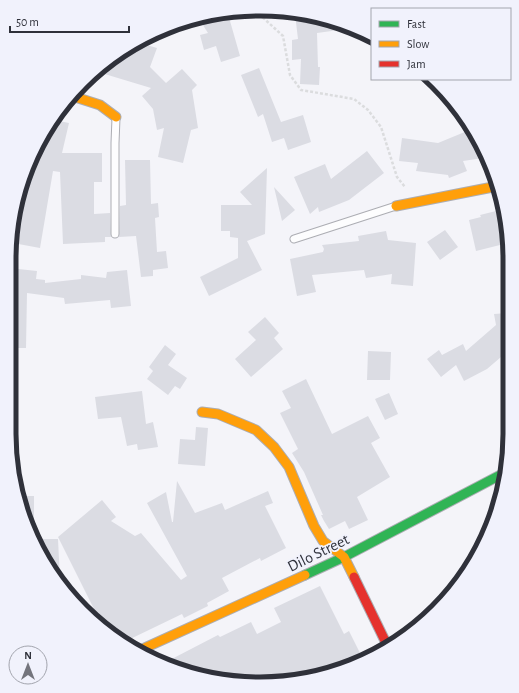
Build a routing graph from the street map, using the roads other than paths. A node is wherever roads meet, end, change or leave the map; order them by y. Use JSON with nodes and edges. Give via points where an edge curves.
{"nodes":[{"id":1,"x":77,"y":98,"type":"edge"},
{"id":2,"x":116,"y":117,"type":"joint"},
{"id":3,"x":492,"y":187,"type":"edge"},
{"id":4,"x":396,"y":206,"type":"joint"},
{"id":5,"x":115,"y":234,"type":"dead end"},
{"id":6,"x":294,"y":239,"type":"dead end"},
{"id":7,"x":202,"y":412,"type":"dead end"},
{"id":8,"x":499,"y":476,"type":"edge"},
{"id":9,"x":344,"y":557,"type":"junction"},
{"id":10,"x":385,"y":642,"type":"edge"},
{"id":11,"x":145,"y":648,"type":"edge"}],
"edges":[{"from":1,"to":2,"type":"street","via":[[100,105]]},
{"from":2,"to":5,"type":"lane"},
{"from":3,"to":4,"type":"street"},
{"from":4,"to":6,"type":"lane"},
{"from":7,"to":9,"type":"street","via":[[218,414],[256,430],[274,447],[289,467],[323,541]]},
{"from":8,"to":9,"type":"street","name":"Dilo Street"},
{"from":9,"to":10,"type":"street"},
{"from":9,"to":11,"type":"street","name":"Dilo Street"}]}
